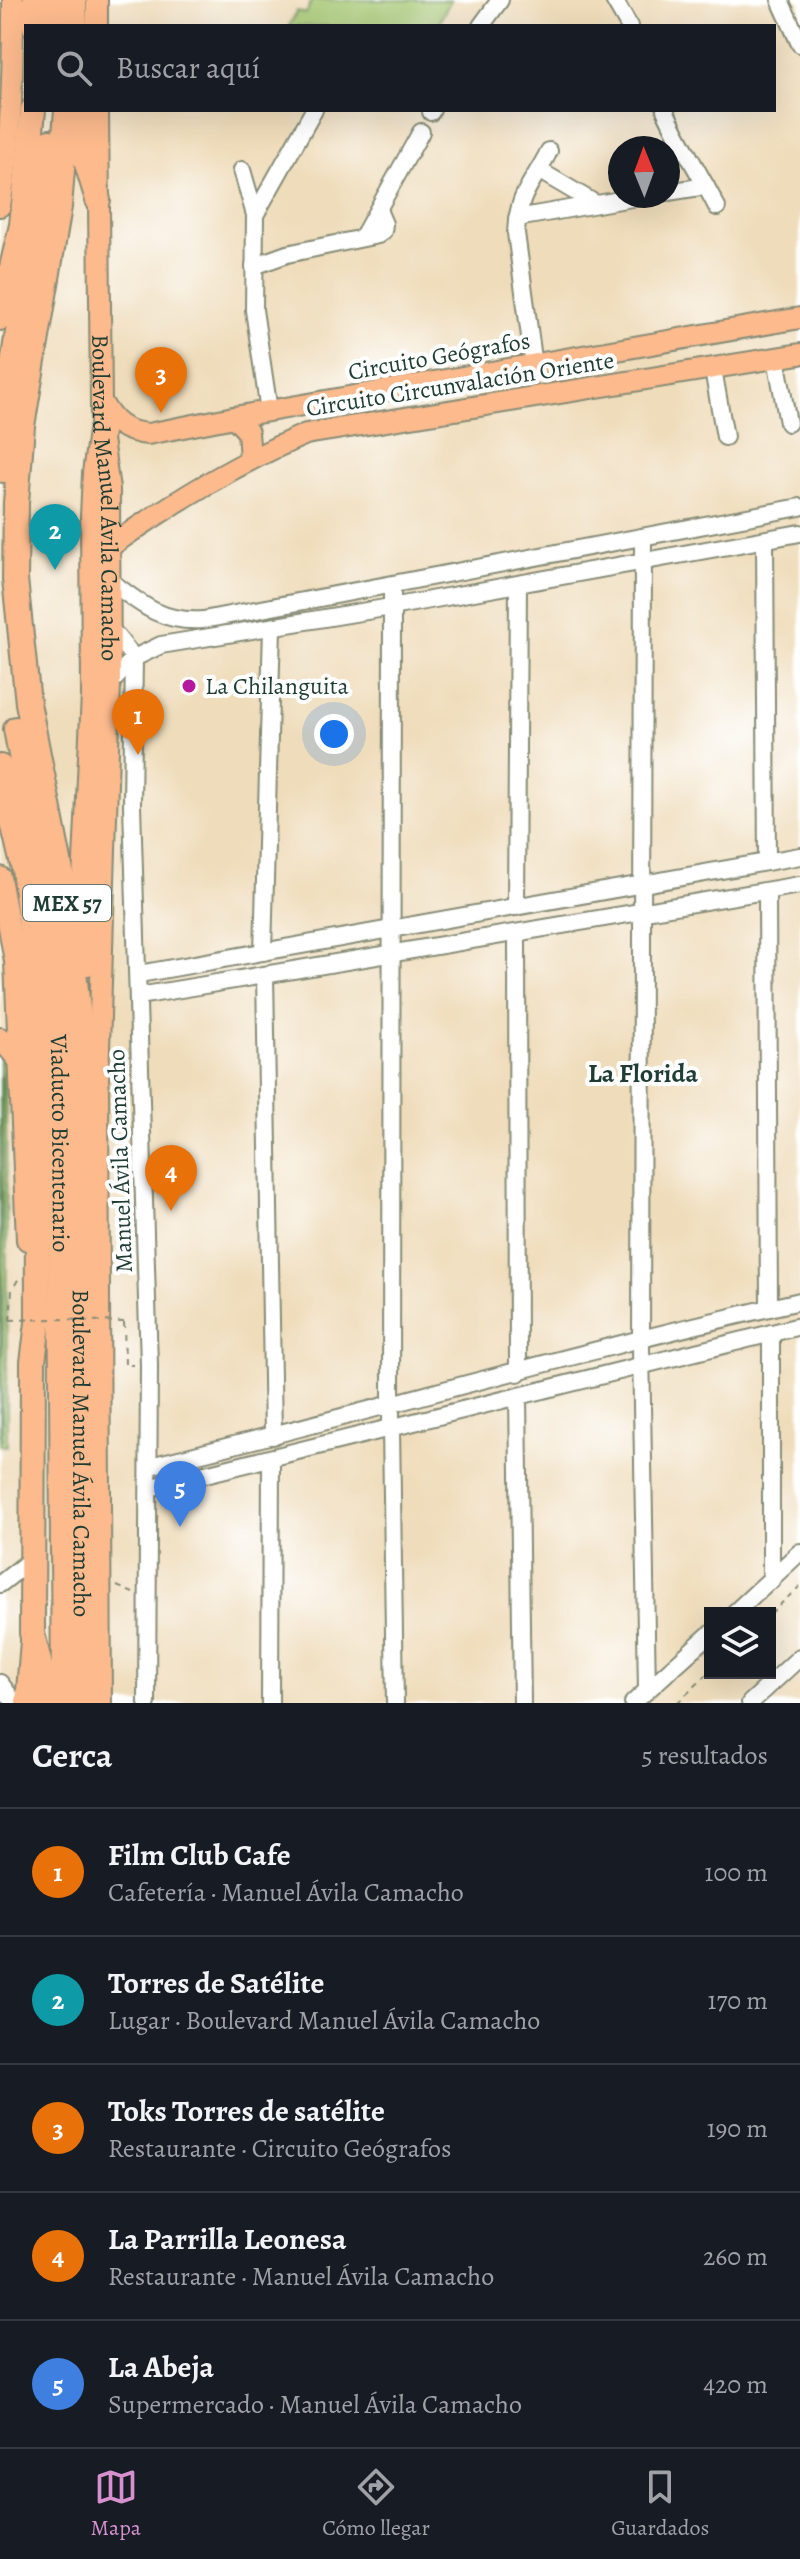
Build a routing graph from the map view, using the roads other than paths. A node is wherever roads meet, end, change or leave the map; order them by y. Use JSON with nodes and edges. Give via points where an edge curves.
{"nodes":[{"id":1,"x":13,"y":0,"type":"edge"},
{"id":2,"x":35,"y":0,"type":"edge"},
{"id":3,"x":57,"y":0,"type":"edge"},
{"id":4,"x":72,"y":0,"type":"edge"},
{"id":5,"x":97,"y":0,"type":"edge"},
{"id":6,"x":500,"y":0,"type":"edge"},
{"id":7,"x":614,"y":0,"type":"edge"},
{"id":8,"x":780,"y":0,"type":"edge"},
{"id":9,"x":622,"y":23,"type":"edge"},
{"id":10,"x":35,"y":24,"type":"edge"},
{"id":11,"x":56,"y":24,"type":"edge"},
{"id":12,"x":73,"y":24,"type":"edge"},
{"id":13,"x":97,"y":24,"type":"edge"},
{"id":14,"x":482,"y":24,"type":"edge"},
{"id":15,"x":800,"y":44,"type":"edge"},
{"id":16,"x":33,"y":112,"type":"edge"},
{"id":17,"x":53,"y":112,"type":"edge"},
{"id":18,"x":67,"y":112,"type":"edge"},
{"id":19,"x":80,"y":112,"type":"edge"},
{"id":20,"x":98,"y":112,"type":"edge"},
{"id":21,"x":313,"y":112,"type":"edge"},
{"id":22,"x":666,"y":112,"type":"edge"},
{"id":23,"x":421,"y":132,"type":"dead end"},
{"id":24,"x":549,"y":151,"type":"dead end"},
{"id":25,"x":242,"y":170,"type":"dead end"},
{"id":26,"x":540,"y":171,"type":"junction"},
{"id":27,"x":3,"y":175,"type":"edge"},
{"id":28,"x":706,"y":186,"type":"junction"},
{"id":29,"x":680,"y":190,"type":"edge"},
{"id":30,"x":98,"y":200,"type":"junction"},
{"id":31,"x":608,"y":202,"type":"edge"},
{"id":32,"x":596,"y":204,"type":"junction"},
{"id":33,"x":0,"y":206,"type":"edge"},
{"id":34,"x":717,"y":207,"type":"dead end"},
{"id":35,"x":378,"y":210,"type":"junction"},
{"id":36,"x":255,"y":215,"type":"junction"},
{"id":37,"x":517,"y":218,"type":"junction"},
{"id":38,"x":255,"y":235,"type":"junction"},
{"id":39,"x":362,"y":238,"type":"junction"},
{"id":40,"x":287,"y":254,"type":"junction"},
{"id":41,"x":254,"y":266,"type":"junction"},
{"id":42,"x":0,"y":318,"type":"edge"},
{"id":43,"x":800,"y":318,"type":"edge"},
{"id":44,"x":800,"y":354,"type":"edge"},
{"id":45,"x":776,"y":358,"type":"junction"},
{"id":46,"x":534,"y":366,"type":"junction"},
{"id":47,"x":713,"y":369,"type":"junction"},
{"id":48,"x":101,"y":401,"type":"junction"},
{"id":49,"x":298,"y":407,"type":"junction"},
{"id":50,"x":269,"y":411,"type":"junction"},
{"id":51,"x":234,"y":417,"type":"junction"},
{"id":52,"x":788,"y":423,"type":"dead end"},
{"id":53,"x":101,"y":432,"type":"junction"},
{"id":54,"x":306,"y":434,"type":"junction"},
{"id":55,"x":725,"y":437,"type":"dead end"},
{"id":56,"x":250,"y":458,"type":"junction"},
{"id":57,"x":800,"y":507,"type":"edge"},
{"id":58,"x":800,"y":533,"type":"edge"},
{"id":59,"x":643,"y":537,"type":"junction"},
{"id":60,"x":765,"y":540,"type":"junction"},
{"id":61,"x":109,"y":547,"type":"junction"},
{"id":62,"x":643,"y":562,"type":"junction"},
{"id":63,"x":0,"y":572,"type":"edge"},
{"id":64,"x":109,"y":580,"type":"junction"},
{"id":65,"x":392,"y":585,"type":"junction"},
{"id":66,"x":518,"y":585,"type":"junction"},
{"id":67,"x":0,"y":588,"type":"edge"},
{"id":68,"x":391,"y":607,"type":"junction"},
{"id":69,"x":109,"y":627,"type":"junction"},
{"id":70,"x":272,"y":628,"type":"junction"},
{"id":71,"x":134,"y":658,"type":"junction"},
{"id":72,"x":110,"y":684,"type":"junction"},
{"id":73,"x":0,"y":767,"type":"edge"},
{"id":74,"x":800,"y":856,"type":"edge"},
{"id":75,"x":767,"y":862,"type":"junction"},
{"id":76,"x":0,"y":877,"type":"edge"},
{"id":77,"x":642,"y":884,"type":"junction"},
{"id":78,"x":800,"y":885,"type":"edge"},
{"id":79,"x":767,"y":891,"type":"junction"},
{"id":80,"x":516,"y":907,"type":"junction"},
{"id":81,"x":642,"y":912,"type":"junction"},
{"id":82,"x":392,"y":929,"type":"junction"},
{"id":83,"x":517,"y":933,"type":"junction"},
{"id":84,"x":263,"y":952,"type":"junction"},
{"id":85,"x":392,"y":954,"type":"junction"},
{"id":86,"x":139,"y":974,"type":"junction"},
{"id":87,"x":265,"y":975,"type":"junction"},
{"id":88,"x":139,"y":996,"type":"junction"},
{"id":89,"x":80,"y":1029,"type":"junction"},
{"id":90,"x":0,"y":1038,"type":"edge"},
{"id":91,"x":21,"y":1063,"type":"junction"},
{"id":92,"x":800,"y":1301,"type":"edge"},
{"id":93,"x":769,"y":1308,"type":"junction"},
{"id":94,"x":800,"y":1326,"type":"edge"},
{"id":95,"x":771,"y":1333,"type":"junction"},
{"id":96,"x":641,"y":1338,"type":"junction"},
{"id":97,"x":33,"y":1362,"type":"junction"},
{"id":98,"x":641,"y":1366,"type":"junction"},
{"id":99,"x":518,"y":1373,"type":"junction"},
{"id":100,"x":518,"y":1397,"type":"junction"},
{"id":101,"x":391,"y":1404,"type":"junction"},
{"id":102,"x":391,"y":1427,"type":"junction"},
{"id":103,"x":273,"y":1436,"type":"junction"},
{"id":104,"x":271,"y":1458,"type":"junction"},
{"id":105,"x":150,"y":1466,"type":"junction"},
{"id":106,"x":149,"y":1488,"type":"junction"},
{"id":107,"x":800,"y":1552,"type":"edge"},
{"id":108,"x":32,"y":1559,"type":"junction"},
{"id":109,"x":771,"y":1581,"type":"junction"},
{"id":110,"x":0,"y":1584,"type":"edge"},
{"id":111,"x":741,"y":1607,"type":"edge"},
{"id":112,"x":32,"y":1633,"type":"junction"},
{"id":113,"x":704,"y":1639,"type":"edge"},
{"id":114,"x":800,"y":1657,"type":"edge"},
{"id":115,"x":0,"y":1683,"type":"edge"},
{"id":116,"x":647,"y":1690,"type":"junction"},
{"id":117,"x":756,"y":1700,"type":"edge"},
{"id":118,"x":15,"y":1703,"type":"edge"},
{"id":119,"x":26,"y":1703,"type":"edge"},
{"id":120,"x":42,"y":1703,"type":"edge"},
{"id":121,"x":64,"y":1703,"type":"edge"},
{"id":122,"x":82,"y":1703,"type":"edge"},
{"id":123,"x":101,"y":1703,"type":"edge"},
{"id":124,"x":147,"y":1703,"type":"edge"},
{"id":125,"x":270,"y":1703,"type":"edge"},
{"id":126,"x":395,"y":1703,"type":"edge"},
{"id":127,"x":522,"y":1703,"type":"edge"},
{"id":128,"x":633,"y":1703,"type":"edge"}],
"edges":[{"from":1,"to":27,"type":"main road"},
{"from":2,"to":10,"type":"highway"},
{"from":3,"to":11,"type":"highway"},
{"from":4,"to":12,"type":"highway"},
{"from":5,"to":13,"type":"main road"},
{"from":6,"to":14,"type":"street"},
{"from":7,"to":9,"type":"street"},
{"from":8,"to":15,"type":"street"},
{"from":16,"to":42,"type":"highway","via":[[22,225]]},
{"from":17,"to":63,"type":"highway","via":[[5,435]]},
{"from":18,"to":89,"type":"highway","name":"Boulevard Manuel Ávila Camacho","number":"MEX 57","via":[[59,207],[22,426],[15,579],[28,703],[67,902]]},
{"from":19,"to":30,"type":"highway","via":[[81,144]]},
{"from":20,"to":30,"type":"main road","name":"Boulevard Manuel Ávila Camacho"},
{"from":21,"to":36,"type":"street"},
{"from":22,"to":28,"type":"street"},
{"from":23,"to":35,"type":"street"},
{"from":24,"to":26,"type":"street"},
{"from":25,"to":36,"type":"street"},
{"from":26,"to":32,"type":"street"},
{"from":26,"to":37,"type":"street","via":[[526,186]]},
{"from":27,"to":33,"type":"main road"},
{"from":28,"to":29,"type":"street"},
{"from":28,"to":34,"type":"street"},
{"from":30,"to":48,"type":"main road","name":"Boulevard Manuel Ávila Camacho"},
{"from":31,"to":32,"type":"street"},
{"from":32,"to":37,"type":"street"},
{"from":35,"to":39,"type":"street"},
{"from":35,"to":39,"type":"street","via":[[383,231]]},
{"from":36,"to":38,"type":"street"},
{"from":37,"to":46,"type":"street"},
{"from":38,"to":40,"type":"street"},
{"from":38,"to":41,"type":"street"},
{"from":39,"to":40,"type":"street"},
{"from":40,"to":41,"type":"street"},
{"from":41,"to":50,"type":"street","via":[[256,338]]},
{"from":43,"to":46,"type":"main road","name":"Circuito Geógrafos"},
{"from":44,"to":45,"type":"main road","name":"Circuito Circunvalación Oriente"},
{"from":45,"to":47,"type":"main road","name":"Circuito Circunvalación Oriente"},
{"from":45,"to":52,"type":"street"},
{"from":46,"to":49,"type":"main road","name":"Circuito Geógrafos"},
{"from":47,"to":54,"type":"main road","name":"Circuito Circunvalación Oriente"},
{"from":47,"to":55,"type":"street"},
{"from":48,"to":51,"type":"main road","name":"Circuito Geógrafos","via":[[120,426],[135,433]]},
{"from":48,"to":53,"type":"main road","name":"Boulevard Manuel Ávila Camacho"},
{"from":49,"to":50,"type":"main road","name":"Circuito Geógrafos"},
{"from":49,"to":54,"type":"main road","via":[[297,421]]},
{"from":50,"to":51,"type":"main road","name":"Circuito Geógrafos"},
{"from":51,"to":56,"type":"main road","via":[[248,432]]},
{"from":53,"to":61,"type":"main road","name":"Boulevard Manuel Ávila Camacho","via":[[109,489]]},
{"from":53,"to":89,"type":"highway","via":[[93,516],[94,695],[85,881],[87,960]]},
{"from":54,"to":56,"type":"main road","name":"Circuito Circunvalación Oriente"},
{"from":56,"to":61,"type":"main road","name":"Circuito Circunvalación Oriente"},
{"from":57,"to":59,"type":"street"},
{"from":58,"to":60,"type":"street"},
{"from":59,"to":62,"type":"street"},
{"from":59,"to":65,"type":"street"},
{"from":60,"to":62,"type":"street"},
{"from":60,"to":75,"type":"street"},
{"from":61,"to":64,"type":"main road","name":"Boulevard Manuel Ávila Camacho"},
{"from":62,"to":66,"type":"street"},
{"from":62,"to":77,"type":"street"},
{"from":64,"to":65,"type":"street","via":[[154,612],[188,621]]},
{"from":64,"to":69,"type":"main road","name":"Boulevard Manuel Ávila Camacho"},
{"from":65,"to":68,"type":"street"},
{"from":66,"to":68,"type":"street"},
{"from":66,"to":80,"type":"street"},
{"from":67,"to":121,"type":"highway","name":"Viaducto Bicentenario","via":[[15,722],[57,962]]},
{"from":68,"to":70,"type":"street"},
{"from":68,"to":82,"type":"street"},
{"from":69,"to":71,"type":"street"},
{"from":69,"to":72,"type":"main road","name":"Boulevard Manuel Ávila Camacho"},
{"from":70,"to":71,"type":"street","via":[[161,645]]},
{"from":70,"to":84,"type":"street"},
{"from":71,"to":72,"type":"street"},
{"from":71,"to":86,"type":"street","name":"Manuel Ávila Camacho","via":[[132,805]]},
{"from":72,"to":123,"type":"main road","name":"Boulevard Manuel Ávila Camacho","via":[[98,1082]]},
{"from":73,"to":97,"type":"highway","name":"Boulevard Manuel Ávila Camacho","number":"MEX 57","via":[[24,869],[37,976],[38,1323]]},
{"from":74,"to":75,"type":"street"},
{"from":75,"to":77,"type":"street"},
{"from":76,"to":91,"type":"main road","name":"Boulevard Manuel Ávila Camacho","via":[[15,961]]},
{"from":77,"to":80,"type":"street"},
{"from":77,"to":81,"type":"street"},
{"from":78,"to":79,"type":"street"},
{"from":79,"to":81,"type":"street"},
{"from":79,"to":93,"type":"street"},
{"from":80,"to":82,"type":"street"},
{"from":81,"to":83,"type":"street"},
{"from":81,"to":96,"type":"street"},
{"from":82,"to":84,"type":"street"},
{"from":82,"to":85,"type":"street"},
{"from":83,"to":85,"type":"street"},
{"from":83,"to":99,"type":"street"},
{"from":84,"to":86,"type":"street"},
{"from":85,"to":87,"type":"street"},
{"from":85,"to":101,"type":"street"},
{"from":86,"to":88,"type":"street","name":"Manuel Ávila Camacho"},
{"from":87,"to":88,"type":"street"},
{"from":87,"to":103,"type":"street"},
{"from":88,"to":105,"type":"street","name":"Manuel Ávila Camacho"},
{"from":89,"to":122,"type":"highway","name":"Boulevard Manuel Ávila Camacho","number":"MEX 57"},
{"from":90,"to":91,"type":"main road"},
{"from":91,"to":97,"type":"main road","name":"Boulevard Manuel Ávila Camacho"},
{"from":92,"to":93,"type":"street"},
{"from":93,"to":96,"type":"street"},
{"from":94,"to":95,"type":"street"},
{"from":95,"to":98,"type":"street"},
{"from":95,"to":109,"type":"street"},
{"from":96,"to":98,"type":"street"},
{"from":96,"to":99,"type":"street"},
{"from":97,"to":108,"type":"highway","name":"Boulevard Manuel Ávila Camacho","number":"MEX 57"},
{"from":98,"to":100,"type":"street"},
{"from":98,"to":116,"type":"street"},
{"from":99,"to":101,"type":"street"},
{"from":100,"to":102,"type":"street"},
{"from":100,"to":127,"type":"street"},
{"from":101,"to":102,"type":"street"},
{"from":101,"to":103,"type":"street"},
{"from":102,"to":104,"type":"street"},
{"from":102,"to":126,"type":"street"},
{"from":103,"to":105,"type":"street"},
{"from":104,"to":106,"type":"street"},
{"from":104,"to":125,"type":"street"},
{"from":105,"to":106,"type":"street","name":"Manuel Ávila Camacho"},
{"from":106,"to":124,"type":"street","name":"Manuel Ávila Camacho"},
{"from":107,"to":109,"type":"street"},
{"from":108,"to":110,"type":"street"},
{"from":108,"to":112,"type":"highway","name":"Boulevard Manuel Ávila Camacho","number":"MEX 57"},
{"from":109,"to":111,"type":"street"},
{"from":112,"to":119,"type":"main road","name":"Boulevard Manuel Ávila Camacho"},
{"from":112,"to":120,"type":"highway","name":"Boulevard Manuel Ávila Camacho","number":"MEX 57"},
{"from":113,"to":116,"type":"street"},
{"from":114,"to":117,"type":"street"},
{"from":115,"to":118,"type":"street"},
{"from":116,"to":128,"type":"street"}]}
